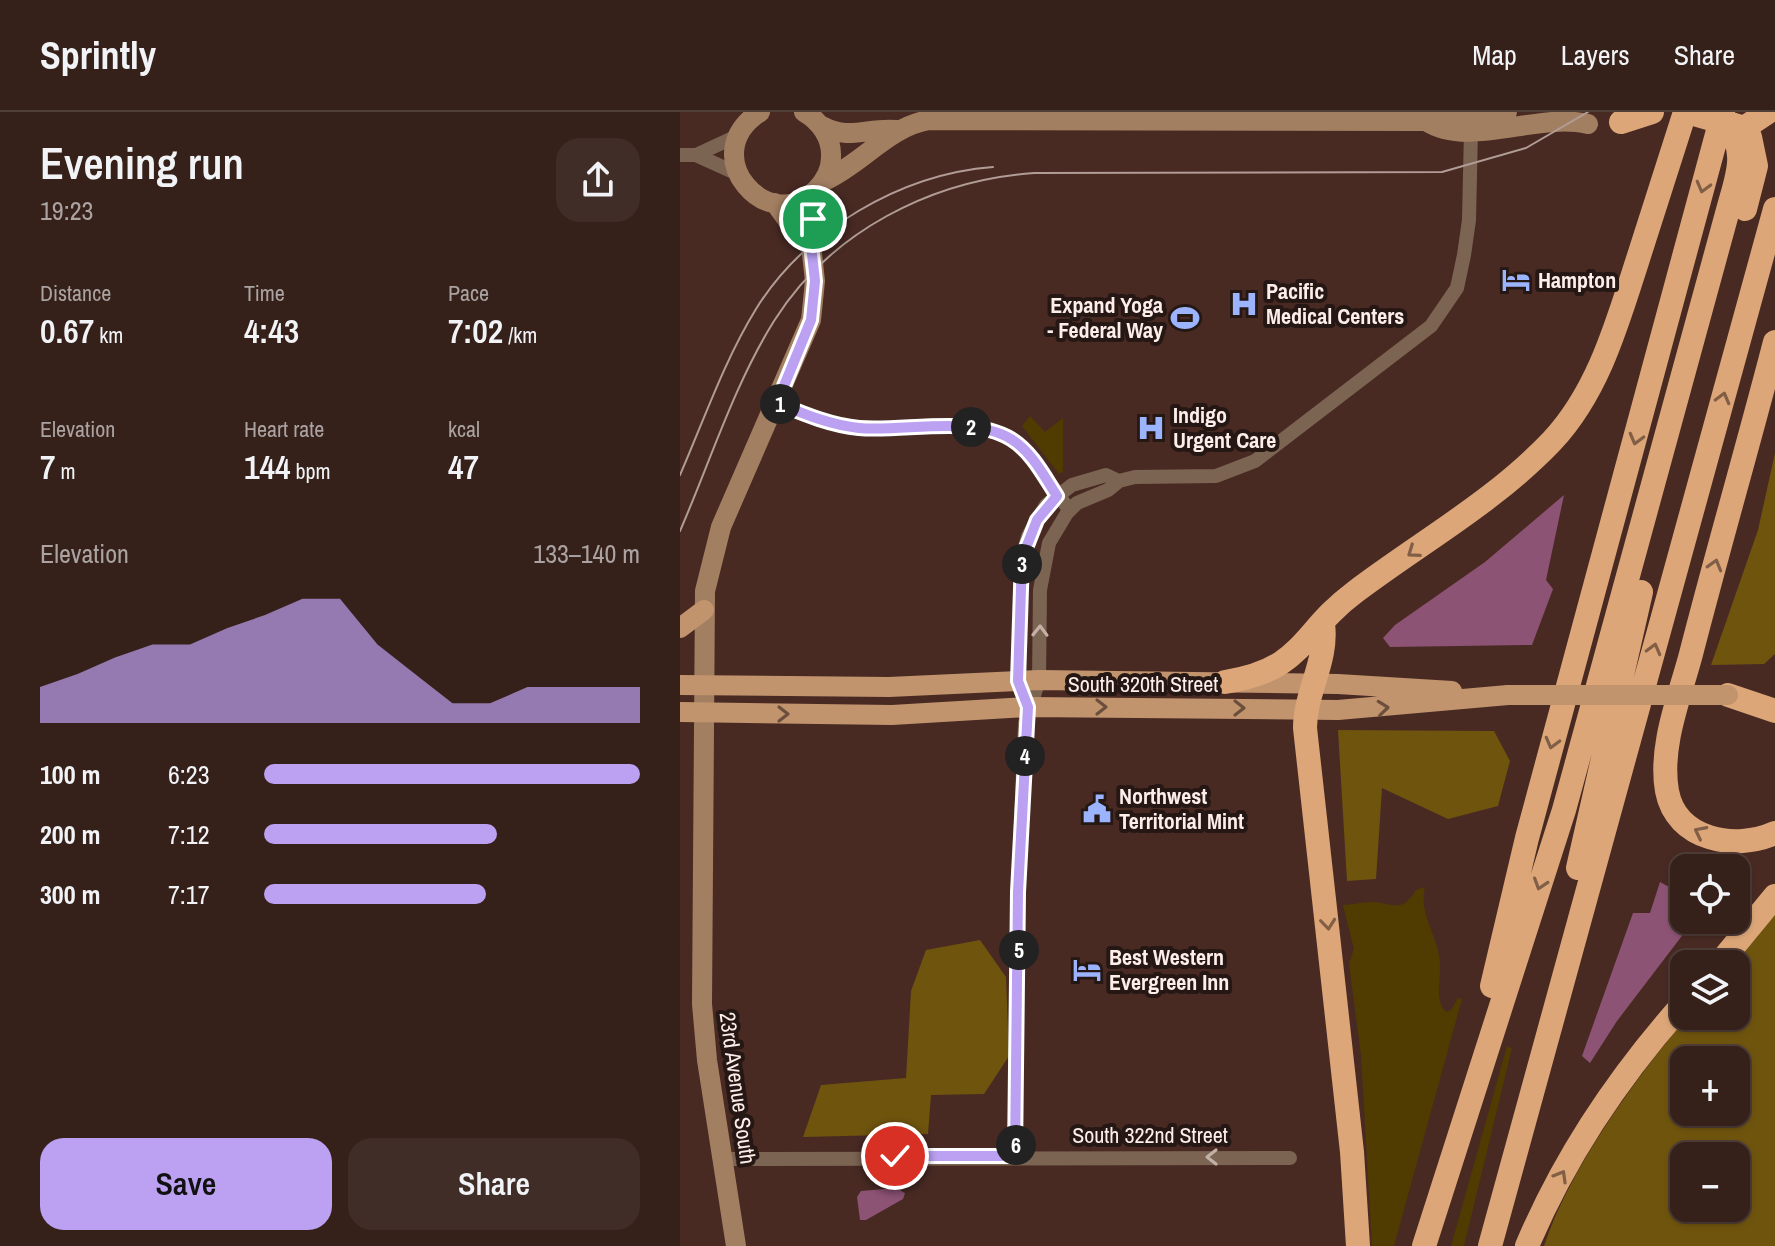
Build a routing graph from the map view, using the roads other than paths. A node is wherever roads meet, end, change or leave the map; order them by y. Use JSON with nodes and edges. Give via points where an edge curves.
{"nodes":[{"id":1,"x":760,"y":112,"type":"edge"},
{"id":2,"x":804,"y":112,"type":"edge"},
{"id":3,"x":1507,"y":112,"type":"edge"},
{"id":4,"x":1652,"y":112,"type":"edge"},
{"id":5,"x":1686,"y":112,"type":"edge"},
{"id":6,"x":1768,"y":112,"type":"edge"},
{"id":7,"x":1223,"y":116,"type":"edge"},
{"id":8,"x":1626,"y":117,"type":"edge"},
{"id":9,"x":1581,"y":118,"type":"edge"},
{"id":10,"x":1735,"y":119,"type":"edge"},
{"id":11,"x":1426,"y":121,"type":"junction"},
{"id":12,"x":822,"y":126,"type":"junction"},
{"id":13,"x":738,"y":127,"type":"edge"},
{"id":14,"x":896,"y":130,"type":"junction"},
{"id":15,"x":1471,"y":130,"type":"junction"},
{"id":16,"x":680,"y":155,"type":"edge"},
{"id":17,"x":696,"y":155,"type":"junction"},
{"id":18,"x":738,"y":174,"type":"junction"},
{"id":19,"x":818,"y":187,"type":"junction"},
{"id":20,"x":775,"y":203,"type":"junction"},
{"id":21,"x":1775,"y":209,"type":"edge"},
{"id":22,"x":1735,"y":213,"type":"junction"},
{"id":23,"x":811,"y":245,"type":"junction"},
{"id":24,"x":1775,"y":342,"type":"edge"},
{"id":25,"x":777,"y":403,"type":"junction"},
{"id":26,"x":1119,"y":481,"type":"junction"},
{"id":27,"x":1057,"y":496,"type":"junction"},
{"id":28,"x":1070,"y":510,"type":"junction"},
{"id":29,"x":704,"y":610,"type":"junction"},
{"id":30,"x":1323,"y":624,"type":"junction"},
{"id":31,"x":680,"y":628,"type":"edge"},
{"id":32,"x":1039,"y":680,"type":"junction"},
{"id":33,"x":1018,"y":681,"type":"junction"},
{"id":34,"x":1225,"y":682,"type":"junction"},
{"id":35,"x":1316,"y":684,"type":"junction"},
{"id":36,"x":680,"y":685,"type":"edge"},
{"id":37,"x":704,"y":685,"type":"junction"},
{"id":38,"x":1508,"y":695,"type":"junction"},
{"id":39,"x":1728,"y":695,"type":"junction"},
{"id":40,"x":1775,"y":696,"type":"edge"},
{"id":41,"x":1028,"y":707,"type":"junction"},
{"id":42,"x":1305,"y":709,"type":"junction"},
{"id":43,"x":1775,"y":711,"type":"edge"},
{"id":44,"x":680,"y":712,"type":"edge"},
{"id":45,"x":705,"y":713,"type":"junction"},
{"id":46,"x":1775,"y":833,"type":"edge"},
{"id":47,"x":1775,"y":896,"type":"edge"},
{"id":48,"x":1731,"y":950,"type":"edge"},
{"id":49,"x":1670,"y":1021,"type":"edge"},
{"id":50,"x":1522,"y":1129,"type":"junction"},
{"id":51,"x":1454,"y":1148,"type":"junction"},
{"id":52,"x":1015,"y":1156,"type":"junction"},
{"id":53,"x":1290,"y":1158,"type":"dead end"},
{"id":54,"x":722,"y":1159,"type":"junction"},
{"id":55,"x":736,"y":1246,"type":"edge"},
{"id":56,"x":1358,"y":1246,"type":"edge"},
{"id":57,"x":1424,"y":1246,"type":"edge"},
{"id":58,"x":1490,"y":1246,"type":"edge"},
{"id":59,"x":1527,"y":1246,"type":"edge"}],
"edges":[{"from":1,"to":13,"type":"street"},
{"from":2,"to":12,"type":"street"},
{"from":3,"to":11,"type":"street"},
{"from":4,"to":8,"type":"highway"},
{"from":5,"to":10,"type":"highway","bridge":true},
{"from":5,"to":30,"type":"highway","one_way":true,"via":[[1611,340],[1559,433],[1489,499],[1355,592]]},
{"from":6,"to":10,"type":"highway"},
{"from":7,"to":11,"type":"street"},
{"from":7,"to":14,"type":"street","via":[[929,120]]},
{"from":8,"to":9,"type":"street","via":[[1610,126]]},
{"from":9,"to":15,"type":"street"},
{"from":10,"to":22,"type":"highway","via":[[1741,152]]},
{"from":10,"to":51,"type":"highway","one_way":true,"via":[[1527,838]]},
{"from":11,"to":15,"type":"street","via":[[1440,130]]},
{"from":12,"to":14,"type":"street","via":[[850,136]]},
{"from":12,"to":19,"type":"street","name":"23rd Avenue South","via":[[831,148]]},
{"from":13,"to":17,"type":"street"},
{"from":13,"to":18,"type":"street"},
{"from":14,"to":19,"type":"street","via":[[887,142]]},
{"from":15,"to":26,"type":"street","via":[[1464,255],[1457,288],[1431,326],[1284,441],[1240,468],[1206,477]]},
{"from":16,"to":17,"type":"street"},
{"from":17,"to":18,"type":"street"},
{"from":18,"to":20,"type":"street","via":[[757,197]]},
{"from":19,"to":20,"type":"street","via":[[802,200]]},
{"from":19,"to":23,"type":"street","name":"23rd Avenue South"},
{"from":20,"to":23,"type":"street"},
{"from":50,"to":21,"type":"highway","one_way":true},
{"from":22,"to":50,"type":"highway","via":[[1637,604]]},
{"from":22,"to":51,"type":"highway","one_way":true,"via":[[1564,810]]},
{"from":23,"to":25,"type":"street","name":"23rd Avenue South","via":[[811,320]]},
{"from":46,"to":24,"type":"highway","one_way":true,"via":[[1744,840],[1702,836],[1675,812],[1665,771],[1688,664]]},
{"from":25,"to":27,"type":"street","via":[[857,427],[993,430],[1027,452]]},
{"from":25,"to":29,"type":"street","name":"23rd Avenue South","via":[[716,541]]},
{"from":26,"to":27,"type":"street","via":[[1106,475],[1088,478]]},
{"from":26,"to":28,"type":"street"},
{"from":27,"to":28,"type":"street"},
{"from":27,"to":33,"type":"street","via":[[1032,528],[1022,558]]},
{"from":32,"to":28,"type":"street","one_way":true,"via":[[1043,565],[1049,543]]},
{"from":29,"to":31,"type":"main road"},
{"from":29,"to":37,"type":"street","name":"23rd Avenue South"},
{"from":30,"to":34,"type":"highway","via":[[1272,671]]},
{"from":30,"to":35,"type":"highway","via":[[1326,642]]},
{"from":32,"to":33,"type":"main road","name":"South 320th Street"},
{"from":32,"to":34,"type":"main road","name":"South 320th Street"},
{"from":32,"to":41,"type":"street"},
{"from":33,"to":37,"type":"main road","name":"South 320th Street","via":[[889,687]]},
{"from":33,"to":41,"type":"street"},
{"from":34,"to":35,"type":"main road","name":"South 320th Street"},
{"from":35,"to":38,"type":"main road","name":"South 320th Street"},
{"from":35,"to":42,"type":"highway"},
{"from":36,"to":37,"type":"main road","name":"South 320th Street"},
{"from":37,"to":45,"type":"street","name":"23rd Avenue South"},
{"from":38,"to":39,"type":"main road","name":"South 320th Street","bridge":true},
{"from":42,"to":38,"type":"main road","name":"South 320th Street","one_way":true,"via":[[1369,709]]},
{"from":39,"to":40,"type":"main road","name":"South 320th Street"},
{"from":39,"to":43,"type":"highway"},
{"from":41,"to":42,"type":"main road","name":"South 320th Street","one_way":true},
{"from":45,"to":41,"type":"main road","name":"South 320th Street","one_way":true,"via":[[892,715]]},
{"from":41,"to":52,"type":"street","via":[[1018,892]]},
{"from":42,"to":56,"type":"highway","one_way":true},
{"from":44,"to":45,"type":"main road","name":"South 320th Street"},
{"from":45,"to":54,"type":"street","name":"23rd Avenue South","via":[[701,978]]},
{"from":47,"to":48,"type":"highway"},
{"from":59,"to":49,"type":"highway","one_way":true,"via":[[1601,1107]]},
{"from":50,"to":58,"type":"highway"},
{"from":51,"to":57,"type":"highway"},
{"from":53,"to":52,"type":"street","name":"South 322nd Street","one_way":true},
{"from":52,"to":54,"type":"street","name":"South 322nd Street"},
{"from":54,"to":55,"type":"street","name":"23rd Avenue South"}]}
